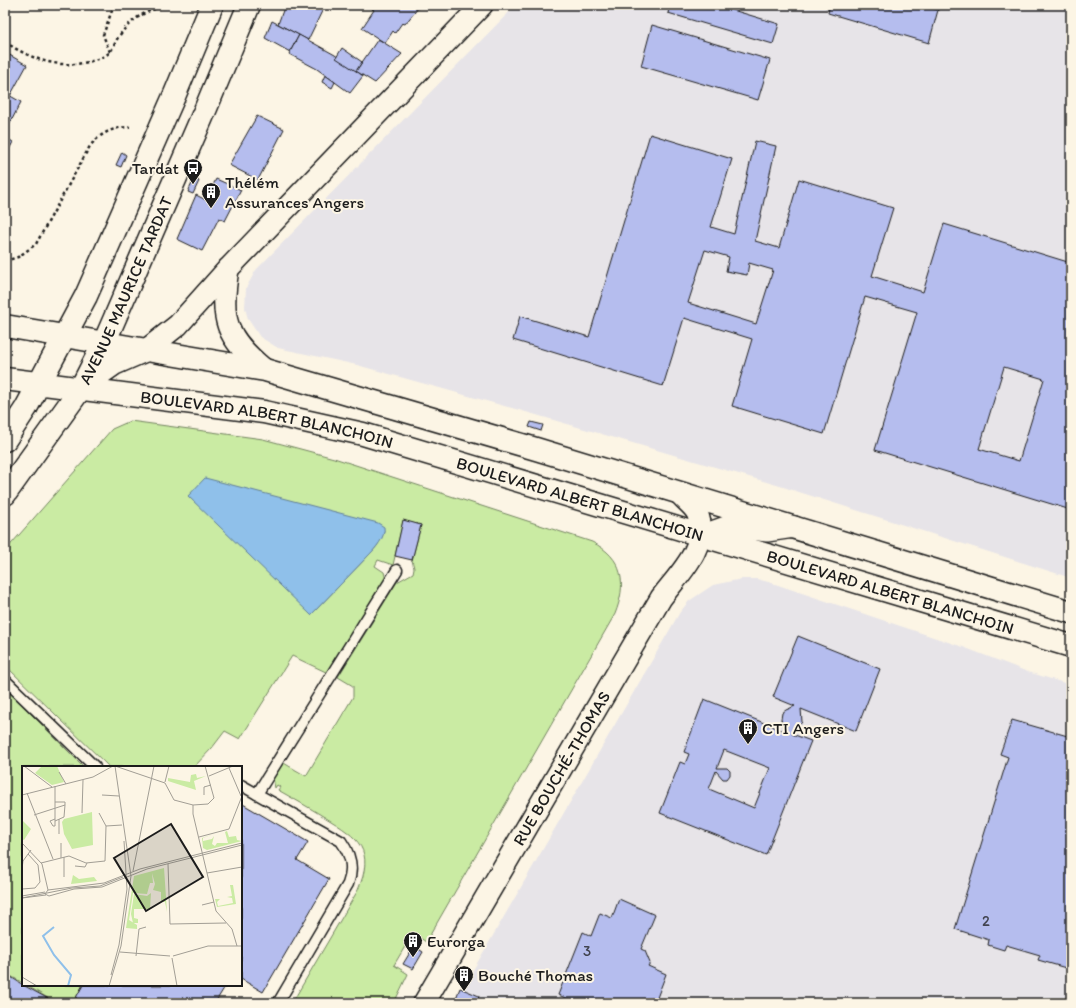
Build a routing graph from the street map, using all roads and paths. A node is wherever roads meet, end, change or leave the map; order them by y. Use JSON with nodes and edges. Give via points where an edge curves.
{"nodes":[{"id":1,"x":114,"y":5,"type":"edge"},
{"id":2,"x":166,"y":5,"type":"edge"},
{"id":3,"x":212,"y":5,"type":"edge"},
{"id":4,"x":249,"y":5,"type":"edge"},
{"id":5,"x":482,"y":5,"type":"edge"},
{"id":6,"x":5,"y":42,"type":"edge"},
{"id":7,"x":110,"y":52,"type":"junction"},
{"id":8,"x":130,"y":127,"type":"dead end"},
{"id":9,"x":5,"y":261,"type":"edge"},
{"id":10,"x":228,"y":269,"type":"junction"},
{"id":11,"x":5,"y":326,"type":"edge"},
{"id":12,"x":65,"y":336,"type":"junction"},
{"id":13,"x":96,"y":342,"type":"junction"},
{"id":14,"x":145,"y":351,"type":"junction"},
{"id":15,"x":265,"y":370,"type":"junction"},
{"id":16,"x":5,"y":379,"type":"edge"},
{"id":17,"x":40,"y":382,"type":"junction"},
{"id":18,"x":81,"y":388,"type":"junction"},
{"id":19,"x":5,"y":440,"type":"edge"},
{"id":20,"x":5,"y":494,"type":"edge"},
{"id":21,"x":680,"y":494,"type":"junction"},
{"id":22,"x":794,"y":527,"type":"junction"},
{"id":23,"x":701,"y":536,"type":"junction"},
{"id":24,"x":397,"y":570,"type":"dead end"},
{"id":25,"x":1071,"y":612,"type":"edge"},
{"id":26,"x":1062,"y":643,"type":"edge"},
{"id":27,"x":1071,"y":658,"type":"edge"},
{"id":28,"x":5,"y":680,"type":"edge"},
{"id":29,"x":94,"y":766,"type":"edge"},
{"id":30,"x":242,"y":786,"type":"edge"},
{"id":31,"x":257,"y":794,"type":"junction"},
{"id":32,"x":278,"y":1003,"type":"edge"},
{"id":33,"x":424,"y":1003,"type":"edge"}],
"edges":[{"from":1,"to":7,"type":"path","via":[[103,35]]},
{"from":2,"to":7,"type":"path","via":[[145,11],[128,23]]},
{"from":3,"to":12,"type":"street","name":"AVENUE MAURICE TARDAT","via":[[128,203]]},
{"from":4,"to":13,"type":"street","name":"AVENUE MAURICE TARDAT","via":[[206,108]]},
{"from":5,"to":10,"type":"street"},
{"from":6,"to":7,"type":"path","via":[[20,52],[58,65],[76,65]]},
{"from":8,"to":9,"type":"path","via":[[110,130],[96,139],[36,244],[18,257]]},
{"from":10,"to":14,"type":"street","via":[[178,325]]},
{"from":10,"to":15,"type":"street","via":[[224,301],[226,324],[244,351]]},
{"from":11,"to":12,"type":"street","name":"BOULEVARD ALBERT BLANCHOIN"},
{"from":12,"to":13,"type":"street","name":"BOULEVARD ALBERT BLANCHOIN"},
{"from":12,"to":17,"type":"street","name":"AVENUE MAURICE TARDAT"},
{"from":13,"to":14,"type":"street","name":"BOULEVARD ALBERT BLANCHOIN"},
{"from":13,"to":18,"type":"street","name":"AVENUE MAURICE TARDAT"},
{"from":14,"to":15,"type":"street","name":"BOULEVARD ALBERT BLANCHOIN"},
{"from":14,"to":18,"type":"street","via":[[115,364]]},
{"from":15,"to":21,"type":"street","name":"BOULEVARD ALBERT BLANCHOIN","via":[[536,448]]},
{"from":16,"to":17,"type":"street","name":"BOULEVARD ALBERT BLANCHOIN"},
{"from":17,"to":18,"type":"street","name":"BOULEVARD ALBERT BLANCHOIN"},
{"from":17,"to":19,"type":"street","name":"AVENUE MAURICE TARDAT"},
{"from":18,"to":20,"type":"street","name":"AVENUE MAURICE TARDAT"},
{"from":18,"to":23,"type":"street","name":"BOULEVARD ALBERT BLANCHOIN","via":[[264,412],[363,434]]},
{"from":21,"to":22,"type":"street","name":"BOULEVARD ALBERT BLANCHOIN"},
{"from":21,"to":23,"type":"street","via":[[698,514]]},
{"from":22,"to":23,"type":"street","via":[[767,531],[729,526]]},
{"from":22,"to":25,"type":"street","name":"BOULEVARD ALBERT BLANCHOIN"},
{"from":23,"to":26,"type":"street","name":"BOULEVARD ALBERT BLANCHOIN"},
{"from":23,"to":33,"type":"street","name":"RUE BOUCHÉ-THOMAS","via":[[697,549],[661,598]]},
{"from":24,"to":31,"type":"lane"},
{"from":26,"to":27,"type":"street"},
{"from":28,"to":29,"type":"lane"},
{"from":30,"to":31,"type":"lane"},
{"from":31,"to":32,"type":"lane","via":[[341,842],[352,866],[348,884]]}]}
